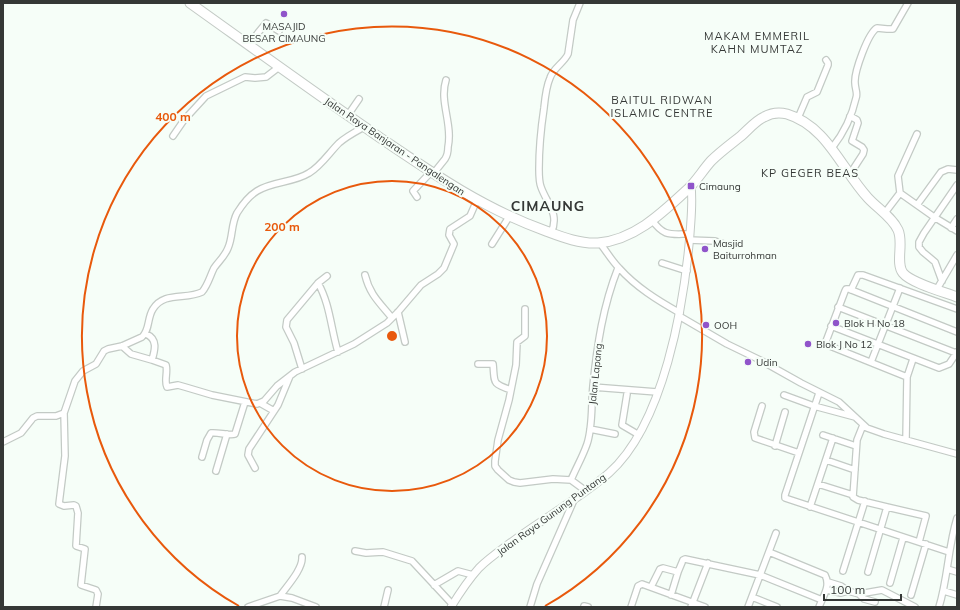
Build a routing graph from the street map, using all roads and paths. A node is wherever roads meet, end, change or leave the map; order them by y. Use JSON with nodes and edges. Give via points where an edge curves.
{"nodes":[{"id":1,"x":190,"y":3,"type":"edge"},
{"id":2,"x":580,"y":3,"type":"edge"},
{"id":3,"x":908,"y":3,"type":"edge"},
{"id":4,"x":279,"y":31,"type":"dead end"},
{"id":5,"x":248,"y":44,"type":"junction"},
{"id":6,"x":826,"y":60,"type":"dead end"},
{"id":7,"x":278,"y":67,"type":"junction"},
{"id":8,"x":446,"y":80,"type":"dead end"},
{"id":9,"x":359,"y":99,"type":"dead end"},
{"id":10,"x":348,"y":115,"type":"junction"},
{"id":11,"x":850,"y":116,"type":"junction"},
{"id":12,"x":798,"y":118,"type":"junction"},
{"id":13,"x":364,"y":127,"type":"junction"},
{"id":14,"x":917,"y":134,"type":"dead end"},
{"id":15,"x":173,"y":136,"type":"dead end"},
{"id":16,"x":832,"y":148,"type":"junction"},
{"id":17,"x":957,"y":170,"type":"edge"},
{"id":18,"x":432,"y":173,"type":"junction"},
{"id":19,"x":850,"y":174,"type":"junction"},
{"id":20,"x":957,"y":185,"type":"edge"},
{"id":21,"x":691,"y":186,"type":"junction"},
{"id":22,"x":900,"y":193,"type":"junction"},
{"id":23,"x":417,"y":197,"type":"dead end"},
{"id":24,"x":476,"y":200,"type":"junction"},
{"id":25,"x":917,"y":205,"type":"junction"},
{"id":26,"x":884,"y":214,"type":"junction"},
{"id":27,"x":934,"y":217,"type":"junction"},
{"id":28,"x":511,"y":218,"type":"junction"},
{"id":29,"x":957,"y":219,"type":"edge"},
{"id":30,"x":652,"y":220,"type":"junction"},
{"id":31,"x":951,"y":228,"type":"junction"},
{"id":32,"x":957,"y":231,"type":"edge"},
{"id":33,"x":551,"y":233,"type":"junction"},
{"id":34,"x":689,"y":237,"type":"junction"},
{"id":35,"x":600,"y":243,"type":"junction"},
{"id":36,"x":492,"y":244,"type":"dead end"},
{"id":37,"x":724,"y":244,"type":"dead end"},
{"id":38,"x":957,"y":256,"type":"edge"},
{"id":39,"x":662,"y":263,"type":"dead end"},
{"id":40,"x":618,"y":268,"type":"junction"},
{"id":41,"x":687,"y":271,"type":"junction"},
{"id":42,"x":365,"y":275,"type":"dead end"},
{"id":43,"x":327,"y":276,"type":"dead end"},
{"id":44,"x":942,"y":281,"type":"junction"},
{"id":45,"x":318,"y":283,"type":"junction"},
{"id":46,"x":900,"y":288,"type":"junction"},
{"id":47,"x":937,"y":289,"type":"junction"},
{"id":48,"x":851,"y":290,"type":"junction"},
{"id":49,"x":957,"y":297,"type":"edge"},
{"id":50,"x":893,"y":306,"type":"junction"},
{"id":51,"x":838,"y":307,"type":"junction"},
{"id":52,"x":525,"y":309,"type":"dead end"},
{"id":53,"x":957,"y":309,"type":"edge"},
{"id":54,"x":398,"y":312,"type":"junction"},
{"id":55,"x":679,"y":314,"type":"junction"},
{"id":56,"x":392,"y":318,"type":"junction"},
{"id":57,"x":886,"y":325,"type":"junction"},
{"id":58,"x":831,"y":326,"type":"junction"},
{"id":59,"x":957,"y":332,"type":"edge"},
{"id":60,"x":146,"y":334,"type":"junction"},
{"id":61,"x":405,"y":342,"type":"dead end"},
{"id":62,"x":878,"y":344,"type":"junction"},
{"id":63,"x":122,"y":346,"type":"junction"},
{"id":64,"x":338,"y":352,"type":"junction"},
{"id":65,"x":957,"y":353,"type":"edge"},
{"id":66,"x":914,"y":359,"type":"junction"},
{"id":67,"x":152,"y":360,"type":"junction"},
{"id":68,"x":871,"y":362,"type":"junction"},
{"id":69,"x":478,"y":364,"type":"dead end"},
{"id":70,"x":302,"y":369,"type":"junction"},
{"id":71,"x":290,"y":376,"type":"junction"},
{"id":72,"x":907,"y":377,"type":"junction"},
{"id":73,"x":593,"y":387,"type":"junction"},
{"id":74,"x":512,"y":390,"type":"junction"},
{"id":75,"x":657,"y":392,"type":"junction"},
{"id":76,"x":819,"y":393,"type":"junction"},
{"id":77,"x":627,"y":394,"type":"dead end"},
{"id":78,"x":784,"y":395,"type":"dead end"},
{"id":79,"x":245,"y":402,"type":"junction"},
{"id":80,"x":260,"y":403,"type":"junction"},
{"id":81,"x":762,"y":406,"type":"dead end"},
{"id":82,"x":814,"y":406,"type":"junction"},
{"id":83,"x":274,"y":411,"type":"junction"},
{"id":84,"x":785,"y":412,"type":"dead end"},
{"id":85,"x":64,"y":413,"type":"junction"},
{"id":86,"x":855,"y":418,"type":"junction"},
{"id":87,"x":863,"y":425,"type":"junction"},
{"id":88,"x":590,"y":429,"type":"junction"},
{"id":89,"x":227,"y":434,"type":"junction"},
{"id":90,"x":614,"y":434,"type":"dead end"},
{"id":91,"x":639,"y":435,"type":"junction"},
{"id":92,"x":823,"y":435,"type":"dead end"},
{"id":93,"x":833,"y":438,"type":"junction"},
{"id":94,"x":906,"y":440,"type":"junction"},
{"id":95,"x":3,"y":442,"type":"edge"},
{"id":96,"x":775,"y":446,"type":"junction"},
{"id":97,"x":856,"y":446,"type":"junction"},
{"id":98,"x":798,"y":453,"type":"junction"},
{"id":99,"x":957,"y":454,"type":"edge"},
{"id":100,"x":202,"y":457,"type":"dead end"},
{"id":101,"x":826,"y":460,"type":"junction"},
{"id":102,"x":255,"y":468,"type":"dead end"},
{"id":103,"x":855,"y":470,"type":"junction"},
{"id":104,"x":216,"y":471,"type":"dead end"},
{"id":105,"x":571,"y":480,"type":"junction"},
{"id":106,"x":818,"y":484,"type":"junction"},
{"id":107,"x":586,"y":491,"type":"junction"},
{"id":108,"x":853,"y":495,"type":"junction"},
{"id":109,"x":574,"y":500,"type":"junction"},
{"id":110,"x":865,"y":501,"type":"junction"},
{"id":111,"x":810,"y":507,"type":"junction"},
{"id":112,"x":887,"y":507,"type":"junction"},
{"id":113,"x":858,"y":522,"type":"junction"},
{"id":114,"x":956,"y":522,"type":"edge"},
{"id":115,"x":881,"y":530,"type":"junction"},
{"id":116,"x":776,"y":533,"type":"dead end"},
{"id":117,"x":903,"y":538,"type":"junction"},
{"id":118,"x":919,"y":542,"type":"junction"},
{"id":119,"x":926,"y":544,"type":"junction"},
{"id":120,"x":951,"y":545,"type":"junction"},
{"id":121,"x":957,"y":547,"type":"edge"},
{"id":122,"x":355,"y":551,"type":"dead end"},
{"id":123,"x":769,"y":552,"type":"junction"},
{"id":124,"x":949,"y":552,"type":"junction"},
{"id":125,"x":302,"y":557,"type":"dead end"},
{"id":126,"x":708,"y":564,"type":"junction"},
{"id":127,"x":947,"y":569,"type":"junction"},
{"id":128,"x":843,"y":571,"type":"dead end"},
{"id":129,"x":678,"y":572,"type":"junction"},
{"id":130,"x":868,"y":572,"type":"dead end"},
{"id":131,"x":957,"y":572,"type":"edge"},
{"id":132,"x":473,"y":575,"type":"junction"},
{"id":133,"x":760,"y":575,"type":"junction"},
{"id":134,"x":828,"y":582,"type":"junction"},
{"id":135,"x":890,"y":583,"type":"dead end"},
{"id":136,"x":434,"y":585,"type":"junction"},
{"id":137,"x":651,"y":587,"type":"junction"},
{"id":138,"x":388,"y":590,"type":"dead end"},
{"id":139,"x":827,"y":590,"type":"junction"},
{"id":140,"x":848,"y":591,"type":"junction"},
{"id":141,"x":944,"y":591,"type":"junction"},
{"id":142,"x":859,"y":594,"type":"junction"},
{"id":143,"x":671,"y":595,"type":"junction"},
{"id":144,"x":911,"y":595,"type":"dead end"},
{"id":145,"x":957,"y":595,"type":"edge"},
{"id":146,"x":280,"y":596,"type":"junction"},
{"id":147,"x":752,"y":597,"type":"junction"},
{"id":148,"x":822,"y":600,"type":"junction"},
{"id":149,"x":875,"y":602,"type":"dead end"},
{"id":150,"x":692,"y":605,"type":"edge"},
{"id":151,"x":452,"y":606,"type":"edge"},
{"id":152,"x":96,"y":607,"type":"edge"},
{"id":153,"x":248,"y":607,"type":"edge"},
{"id":154,"x":316,"y":607,"type":"edge"},
{"id":155,"x":384,"y":607,"type":"edge"},
{"id":156,"x":530,"y":607,"type":"edge"},
{"id":157,"x":632,"y":607,"type":"edge"},
{"id":158,"x":704,"y":607,"type":"edge"},
{"id":159,"x":748,"y":607,"type":"edge"},
{"id":160,"x":777,"y":607,"type":"edge"},
{"id":161,"x":819,"y":607,"type":"edge"},
{"id":162,"x":915,"y":607,"type":"edge"},
{"id":163,"x":939,"y":607,"type":"edge"}],
"edges":[{"from":1,"to":5,"type":"main road","name":"Jalan Raya Banjaran - Pangalengan"},
{"from":2,"to":33,"type":"street","via":[[573,20],[568,54],[550,78],[541,128],[539,176],[541,187],[554,215]]},
{"from":3,"to":11,"type":"street","via":[[893,29],[877,28],[872,33],[857,66],[857,95]]},
{"from":4,"to":5,"type":"street","via":[[266,23]]},
{"from":5,"to":7,"type":"main road","name":"Jalan Raya Banjaran - Pangalengan"},
{"from":6,"to":12,"type":"street","via":[[828,65],[817,92],[807,97]]},
{"from":7,"to":10,"type":"main road","name":"Jalan Raya Banjaran - Pangalengan"},
{"from":7,"to":15,"type":"street","via":[[266,77],[245,77],[206,96]]},
{"from":8,"to":18,"type":"street","via":[[445,109],[450,137],[445,159]]},
{"from":9,"to":10,"type":"street"},
{"from":10,"to":13,"type":"main road","name":"Jalan Raya Banjaran - Pangalengan"},
{"from":11,"to":16,"type":"street"},
{"from":11,"to":19,"type":"street","via":[[858,123],[852,141],[864,150]]},
{"from":12,"to":16,"type":"main road","name":"Jalan Raya Banjaran - Pangalengan","via":[[814,129]]},
{"from":12,"to":21,"type":"main road","name":"Jalan Raya Banjaran - Pangalengan","via":[[776,113],[764,116],[719,153]]},
{"from":13,"to":18,"type":"main road","name":"Jalan Raya Banjaran - Pangalengan"},
{"from":13,"to":60,"type":"street","via":[[338,144],[308,174],[258,190],[250,197],[236,214],[229,247],[204,290],[199,294],[164,299],[152,310]]},
{"from":14,"to":22,"type":"street","via":[[898,176]]},
{"from":16,"to":19,"type":"main road","name":"Jalan Raya Banjaran - Pangalengan"},
{"from":17,"to":25,"type":"street","via":[[948,169],[941,172]]},
{"from":18,"to":23,"type":"street","via":[[413,191]]},
{"from":18,"to":24,"type":"main road","name":"Jalan Raya Banjaran - Pangalengan"},
{"from":19,"to":26,"type":"main road","name":"Jalan Raya Banjaran - Pangalengan"},
{"from":20,"to":27,"type":"street"},
{"from":21,"to":30,"type":"main road","name":"Jalan Raya Banjaran - Pangalengan"},
{"from":21,"to":34,"type":"street","name":"Jalan Raya Gunung Puntang"},
{"from":22,"to":25,"type":"street"},
{"from":22,"to":26,"type":"street"},
{"from":24,"to":28,"type":"main road","name":"Jalan Raya Banjaran - Pangalengan"},
{"from":24,"to":54,"type":"street","via":[[470,216],[450,229],[449,235],[454,244],[444,268],[421,285]]},
{"from":25,"to":27,"type":"street"},
{"from":26,"to":47,"type":"main road","name":"Jalan Raya Banjaran - Pangalengan","via":[[899,232],[903,273],[915,281]]},
{"from":27,"to":31,"type":"street"},
{"from":27,"to":44,"type":"street","via":[[919,242],[919,247],[935,262]]},
{"from":28,"to":33,"type":"main road","name":"Jalan Raya Banjaran - Pangalengan"},
{"from":28,"to":36,"type":"street"},
{"from":29,"to":31,"type":"street"},
{"from":30,"to":34,"type":"street","via":[[660,230],[668,234]]},
{"from":30,"to":35,"type":"main road","name":"Jalan Raya Banjaran - Pangalengan","via":[[631,233]]},
{"from":31,"to":32,"type":"street"},
{"from":33,"to":35,"type":"main road","name":"Jalan Raya Banjaran - Pangalengan","via":[[581,242]]},
{"from":34,"to":37,"type":"street"},
{"from":34,"to":41,"type":"street","name":"Jalan Raya Gunung Puntang"},
{"from":35,"to":40,"type":"street"},
{"from":38,"to":44,"type":"street"},
{"from":39,"to":41,"type":"street"},
{"from":40,"to":55,"type":"street","via":[[638,286]]},
{"from":40,"to":73,"type":"street","name":"Jalan Lapang","via":[[602,319]]},
{"from":41,"to":55,"type":"street","name":"Jalan Raya Gunung Puntang"},
{"from":42,"to":56,"type":"street","via":[[369,290]]},
{"from":43,"to":45,"type":"street"},
{"from":44,"to":47,"type":"street"},
{"from":45,"to":64,"type":"street","via":[[324,293]]},
{"from":45,"to":70,"type":"street","via":[[290,315],[286,324]]},
{"from":46,"to":48,"type":"street","via":[[858,275]]},
{"from":46,"to":50,"type":"street"},
{"from":46,"to":53,"type":"street"},
{"from":47,"to":49,"type":"main road","name":"Jalan Raya Banjaran - Pangalengan"},
{"from":48,"to":50,"type":"street"},
{"from":48,"to":51,"type":"street","via":[[846,289]]},
{"from":50,"to":57,"type":"street"},
{"from":50,"to":59,"type":"street"},
{"from":51,"to":57,"type":"street"},
{"from":51,"to":58,"type":"street"},
{"from":52,"to":74,"type":"street","via":[[526,331],[517,342]]},
{"from":54,"to":56,"type":"street"},
{"from":54,"to":61,"type":"street"},
{"from":55,"to":75,"type":"street","name":"Jalan Raya Gunung Puntang"},
{"from":55,"to":76,"type":"street","via":[[727,344]]},
{"from":56,"to":64,"type":"street","via":[[371,334]]},
{"from":57,"to":62,"type":"street"},
{"from":57,"to":65,"type":"street"},
{"from":58,"to":62,"type":"street"},
{"from":58,"to":68,"type":"street","via":[[826,345]]},
{"from":60,"to":63,"type":"street"},
{"from":60,"to":67,"type":"street","via":[[155,344]]},
{"from":62,"to":66,"type":"street"},
{"from":62,"to":68,"type":"street"},
{"from":63,"to":67,"type":"street","via":[[131,354]]},
{"from":63,"to":85,"type":"street","via":[[104,351],[96,364],[78,376]]},
{"from":64,"to":70,"type":"street"},
{"from":65,"to":66,"type":"street","via":[[949,364],[939,368]]},
{"from":66,"to":72,"type":"street"},
{"from":67,"to":79,"type":"street","via":[[166,366],[168,387],[178,385]]},
{"from":68,"to":72,"type":"street"},
{"from":69,"to":74,"type":"street","via":[[494,364],[495,381]]},
{"from":70,"to":71,"type":"street"},
{"from":71,"to":80,"type":"street"},
{"from":71,"to":83,"type":"street"},
{"from":72,"to":94,"type":"street"},
{"from":73,"to":75,"type":"street"},
{"from":73,"to":88,"type":"street","name":"Jalan Lapang"},
{"from":74,"to":105,"type":"street","via":[[495,466],[509,480],[520,483],[553,479]]},
{"from":75,"to":91,"type":"street","name":"Jalan Raya Gunung Puntang"},
{"from":76,"to":82,"type":"street"},
{"from":76,"to":86,"type":"street","via":[[843,405]]},
{"from":77,"to":91,"type":"street","via":[[622,425]]},
{"from":78,"to":82,"type":"street"},
{"from":79,"to":80,"type":"street"},
{"from":79,"to":89,"type":"street","via":[[236,432],[233,435]]},
{"from":80,"to":83,"type":"street"},
{"from":81,"to":96,"type":"street","via":[[754,436]]},
{"from":82,"to":86,"type":"street"},
{"from":82,"to":98,"type":"street"},
{"from":83,"to":102,"type":"street","via":[[248,451]]},
{"from":84,"to":96,"type":"street"},
{"from":85,"to":95,"type":"street","via":[[56,416],[37,416],[21,433]]},
{"from":85,"to":152,"type":"street","via":[[65,456],[58,504],[74,505],[77,510],[76,546],[85,549],[82,585],[96,590]]},
{"from":86,"to":87,"type":"street"},
{"from":87,"to":94,"type":"street"},
{"from":87,"to":97,"type":"street"},
{"from":88,"to":90,"type":"street"},
{"from":88,"to":105,"type":"street","name":"Jalan Lapang","via":[[587,443]]},
{"from":89,"to":100,"type":"street","via":[[210,434]]},
{"from":89,"to":104,"type":"street"},
{"from":91,"to":107,"type":"street","name":"Jalan Raya Gunung Puntang","via":[[625,456]]},
{"from":92,"to":93,"type":"street"},
{"from":93,"to":97,"type":"street"},
{"from":93,"to":101,"type":"street"},
{"from":94,"to":99,"type":"street"},
{"from":96,"to":98,"type":"street"},
{"from":97,"to":103,"type":"street"},
{"from":98,"to":111,"type":"street","via":[[784,495],[787,499]]},
{"from":101,"to":103,"type":"street"},
{"from":101,"to":106,"type":"street"},
{"from":103,"to":108,"type":"street"},
{"from":105,"to":107,"type":"street"},
{"from":106,"to":108,"type":"street"},
{"from":106,"to":111,"type":"street"},
{"from":107,"to":109,"type":"street","name":"Jalan Raya Gunung Puntang"},
{"from":108,"to":110,"type":"street","via":[[854,498]]},
{"from":109,"to":132,"type":"street","name":"Jalan Raya Gunung Puntang","via":[[495,554]]},
{"from":109,"to":156,"type":"street","via":[[537,584]]},
{"from":110,"to":112,"type":"street"},
{"from":110,"to":113,"type":"street"},
{"from":111,"to":113,"type":"street"},
{"from":112,"to":115,"type":"street"},
{"from":112,"to":118,"type":"street","via":[[926,516]]},
{"from":113,"to":115,"type":"street"},
{"from":113,"to":128,"type":"street"},
{"from":114,"to":120,"type":"street"},
{"from":115,"to":117,"type":"street"},
{"from":115,"to":130,"type":"street"},
{"from":116,"to":123,"type":"street"},
{"from":117,"to":118,"type":"street"},
{"from":117,"to":135,"type":"street"},
{"from":118,"to":119,"type":"street"},
{"from":119,"to":124,"type":"street"},
{"from":119,"to":144,"type":"street"},
{"from":120,"to":121,"type":"street"},
{"from":120,"to":124,"type":"street"},
{"from":122,"to":136,"type":"street","via":[[383,552],[408,559],[417,565]]},
{"from":123,"to":133,"type":"street"},
{"from":123,"to":134,"type":"street","via":[[826,576]]},
{"from":124,"to":127,"type":"street"},
{"from":125,"to":146,"type":"street","via":[[300,567]]},
{"from":126,"to":129,"type":"street","via":[[685,559]]},
{"from":126,"to":133,"type":"street"},
{"from":126,"to":150,"type":"street"},
{"from":127,"to":131,"type":"street"},
{"from":127,"to":141,"type":"street"},
{"from":129,"to":137,"type":"street","via":[[660,568]]},
{"from":129,"to":143,"type":"street"},
{"from":132,"to":136,"type":"street","via":[[458,571]]},
{"from":132,"to":151,"type":"street","name":"Jalan Raya Gunung Puntang"},
{"from":133,"to":147,"type":"street"},
{"from":133,"to":148,"type":"street"},
{"from":134,"to":139,"type":"street"},
{"from":134,"to":140,"type":"street"},
{"from":136,"to":151,"type":"street"},
{"from":137,"to":143,"type":"street"},
{"from":137,"to":157,"type":"street","via":[[642,584],[638,586]]},
{"from":138,"to":155,"type":"street"},
{"from":139,"to":140,"type":"street","via":[[841,593]]},
{"from":139,"to":148,"type":"street"},
{"from":140,"to":142,"type":"street"},
{"from":141,"to":145,"type":"street"},
{"from":141,"to":163,"type":"street"},
{"from":142,"to":149,"type":"street","via":[[864,599]]},
{"from":142,"to":162,"type":"street","via":[[882,590]]},
{"from":143,"to":150,"type":"street"},
{"from":146,"to":153,"type":"street"},
{"from":146,"to":154,"type":"street"},
{"from":147,"to":159,"type":"street"},
{"from":147,"to":160,"type":"street"},
{"from":148,"to":161,"type":"street"},
{"from":150,"to":158,"type":"street"}]}
